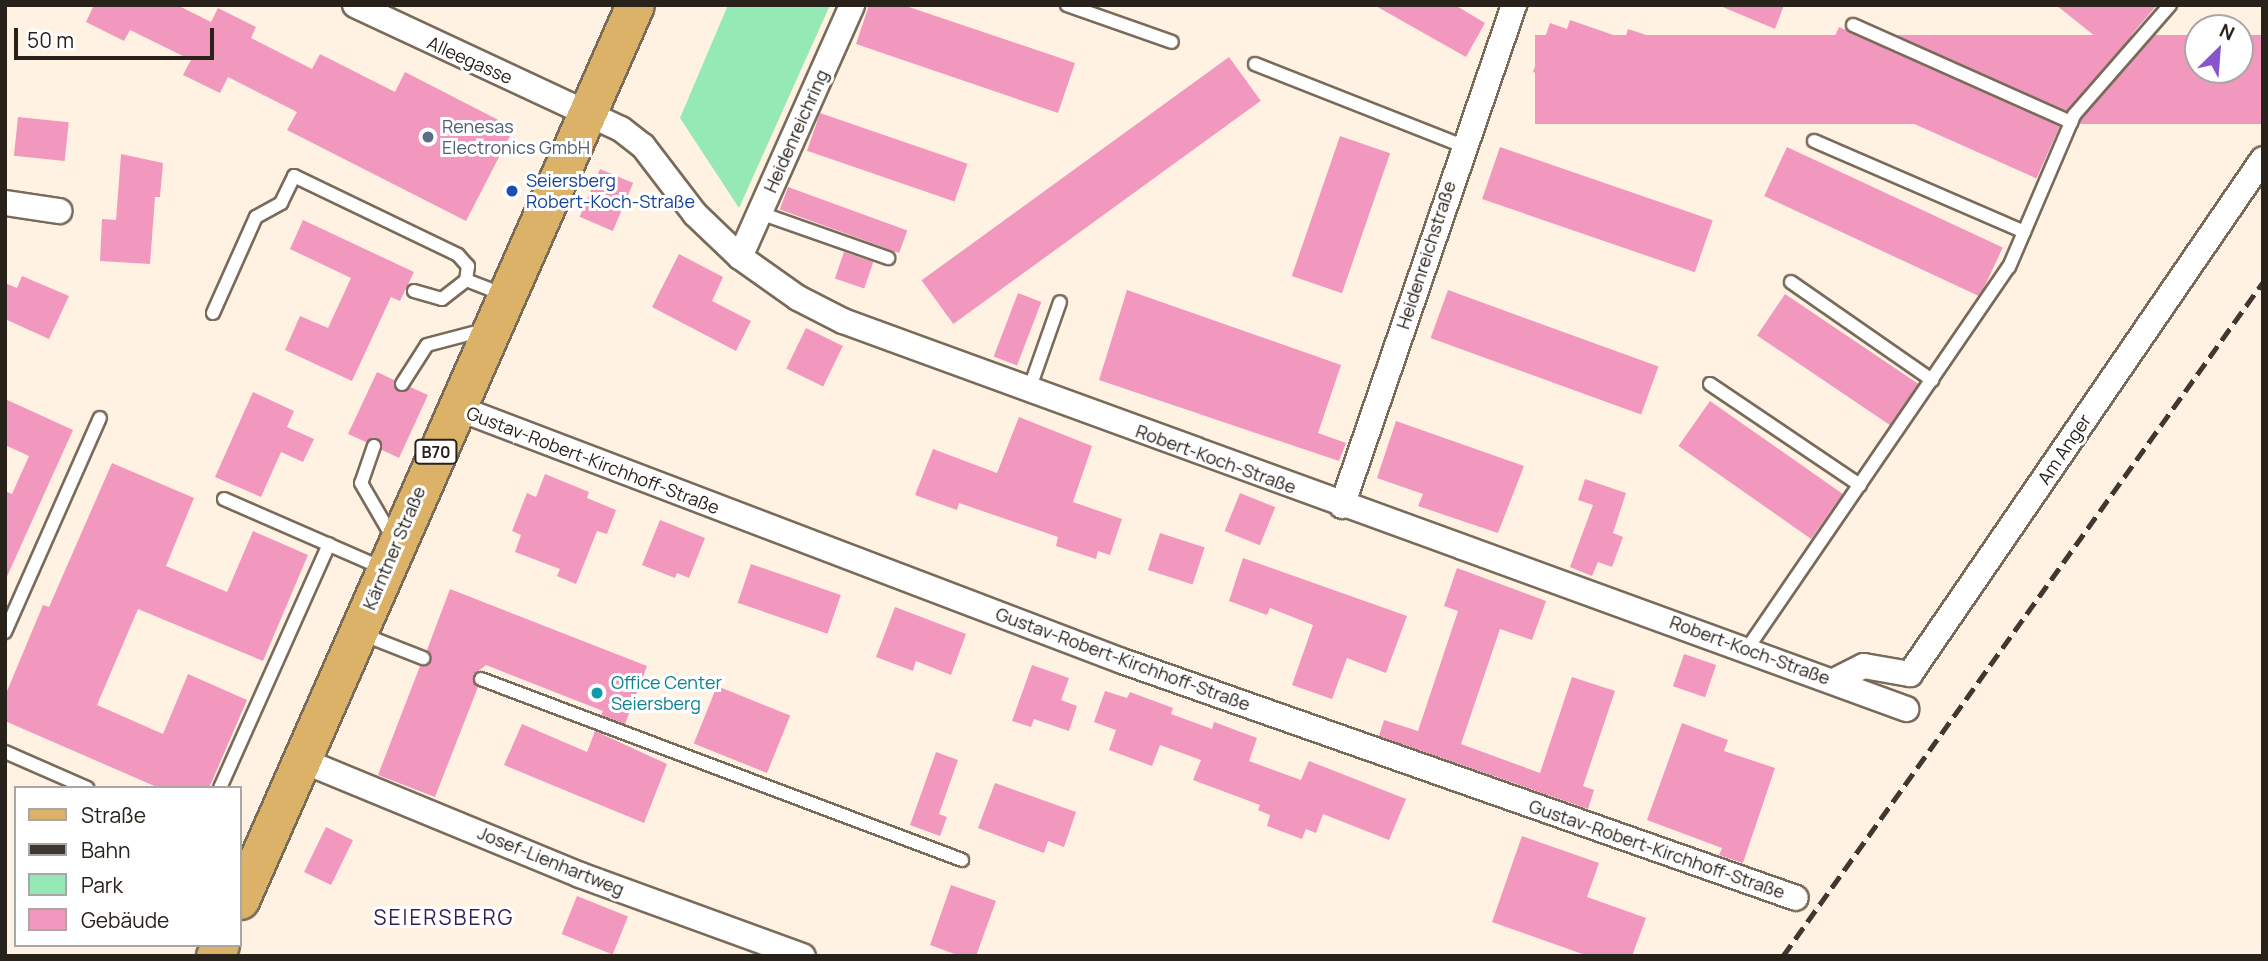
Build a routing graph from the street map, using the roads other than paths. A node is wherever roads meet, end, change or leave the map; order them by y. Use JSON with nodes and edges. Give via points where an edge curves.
{"nodes":[{"id":1,"x":635,"y":5,"type":"edge"},
{"id":2,"x":852,"y":5,"type":"edge"},
{"id":3,"x":1067,"y":5,"type":"edge"},
{"id":4,"x":1514,"y":5,"type":"edge"},
{"id":5,"x":358,"y":6,"type":"edge"},
{"id":6,"x":2166,"y":7,"type":"edge"},
{"id":7,"x":1853,"y":25,"type":"dead end"},
{"id":8,"x":1172,"y":42,"type":"dead end"},
{"id":9,"x":1255,"y":64,"type":"dead end"},
{"id":10,"x":586,"y":113,"type":"junction"},
{"id":11,"x":2071,"y":122,"type":"junction"},
{"id":12,"x":1814,"y":141,"type":"dead end"},
{"id":13,"x":1463,"y":146,"type":"junction"},
{"id":14,"x":2263,"y":159,"type":"edge"},
{"id":15,"x":5,"y":203,"type":"edge"},
{"id":16,"x":59,"y":211,"type":"dead end"},
{"id":17,"x":760,"y":213,"type":"junction"},
{"id":18,"x":2024,"y":232,"type":"junction"},
{"id":19,"x":740,"y":257,"type":"junction"},
{"id":20,"x":888,"y":258,"type":"dead end"},
{"id":21,"x":466,"y":280,"type":"junction"},
{"id":22,"x":1791,"y":282,"type":"dead end"},
{"id":23,"x":414,"y":291,"type":"dead end"},
{"id":24,"x":1060,"y":302,"type":"dead end"},
{"id":25,"x":498,"y":312,"type":"junction"},
{"id":26,"x":213,"y":313,"type":"dead end"},
{"id":27,"x":1933,"y":380,"type":"junction"},
{"id":28,"x":402,"y":384,"type":"dead end"},
{"id":29,"x":1710,"y":384,"type":"dead end"},
{"id":30,"x":1028,"y":390,"type":"junction"},
{"id":31,"x":455,"y":407,"type":"junction"},
{"id":32,"x":100,"y":418,"type":"dead end"},
{"id":33,"x":374,"y":446,"type":"dead end"},
{"id":34,"x":1860,"y":485,"type":"junction"},
{"id":35,"x":224,"y":499,"type":"dead end"},
{"id":36,"x":1342,"y":506,"type":"junction"},
{"id":37,"x":328,"y":544,"type":"junction"},
{"id":38,"x":391,"y":557,"type":"junction"},
{"id":39,"x":5,"y":632,"type":"edge"},
{"id":40,"x":358,"y":632,"type":"junction"},
{"id":41,"x":1747,"y":649,"type":"junction"},
{"id":42,"x":424,"y":658,"type":"dead end"},
{"id":43,"x":481,"y":679,"type":"dead end"},
{"id":44,"x":1836,"y":680,"type":"junction"},
{"id":45,"x":1906,"y":709,"type":"dead end"},
{"id":46,"x":5,"y":752,"type":"edge"},
{"id":47,"x":302,"y":760,"type":"junction"},
{"id":48,"x":82,"y":786,"type":"edge"},
{"id":49,"x":221,"y":786,"type":"edge"},
{"id":50,"x":962,"y":860,"type":"dead end"},
{"id":51,"x":242,"y":891,"type":"edge"},
{"id":52,"x":1796,"y":898,"type":"dead end"},
{"id":53,"x":803,"y":956,"type":"edge"}],
"edges":[{"from":1,"to":10,"type":"main road","name":"Kärntner Straße","number":"B70"},
{"from":2,"to":17,"type":"street","name":"Heidenreichring"},
{"from":3,"to":8,"type":"lane"},
{"from":4,"to":13,"type":"street","name":"Heidenreichstraße"},
{"from":5,"to":10,"type":"street","name":"Alleegasse"},
{"from":6,"to":11,"type":"lane"},
{"from":7,"to":11,"type":"lane"},
{"from":9,"to":13,"type":"lane"},
{"from":10,"to":19,"type":"street","name":"Robert-Koch-Straße","via":[[643,146],[695,214]]},
{"from":10,"to":25,"type":"main road","name":"Kärntner Straße","number":"B70"},
{"from":11,"to":18,"type":"lane"},
{"from":12,"to":18,"type":"lane"},
{"from":13,"to":36,"type":"street","name":"Heidenreichstraße"},
{"from":14,"to":44,"type":"street","name":"Am Anger","via":[[1910,674],[1864,666]]},
{"from":15,"to":16,"type":"street"},
{"from":17,"to":19,"type":"street","name":"Heidenreichring"},
{"from":17,"to":20,"type":"lane"},
{"from":18,"to":27,"type":"lane","via":[[2010,267]]},
{"from":19,"to":30,"type":"street","name":"Robert-Koch-Straße","via":[[798,299],[844,321]]},
{"from":21,"to":23,"type":"lane","via":[[442,299]]},
{"from":21,"to":25,"type":"lane"},
{"from":21,"to":26,"type":"lane","via":[[468,266],[458,255],[294,176],[281,203],[256,217]]},
{"from":22,"to":27,"type":"lane"},
{"from":24,"to":30,"type":"lane"},
{"from":25,"to":28,"type":"lane","via":[[427,345]]},
{"from":25,"to":31,"type":"main road","name":"Kärntner Straße","number":"B70"},
{"from":27,"to":34,"type":"lane"},
{"from":29,"to":34,"type":"lane"},
{"from":30,"to":36,"type":"street","name":"Robert-Koch-Straße"},
{"from":31,"to":38,"type":"main road","name":"Kärntner Straße","number":"B70"},
{"from":31,"to":52,"type":"street","name":"Gustav-Robert-Kirchhoff-Straße","via":[[1122,661]]},
{"from":32,"to":39,"type":"lane"},
{"from":33,"to":38,"type":"lane","via":[[361,483]]},
{"from":34,"to":41,"type":"lane"},
{"from":35,"to":37,"type":"lane"},
{"from":36,"to":41,"type":"street","name":"Robert-Koch-Straße"},
{"from":37,"to":38,"type":"lane"},
{"from":37,"to":49,"type":"lane"},
{"from":38,"to":40,"type":"main road","name":"Kärntner Straße","number":"B70"},
{"from":40,"to":42,"type":"lane"},
{"from":40,"to":47,"type":"main road","name":"Kärntner Straße","number":"B70"},
{"from":41,"to":44,"type":"street","name":"Robert-Koch-Straße"},
{"from":43,"to":50,"type":"lane"},
{"from":44,"to":45,"type":"street","name":"Robert-Koch-Straße"},
{"from":46,"to":48,"type":"lane"},
{"from":47,"to":51,"type":"main road","name":"Kärntner Straße","number":"B70","via":[[249,860]]},
{"from":47,"to":53,"type":"street","name":"Josef-Lienhartweg","via":[[580,875]]}]}
